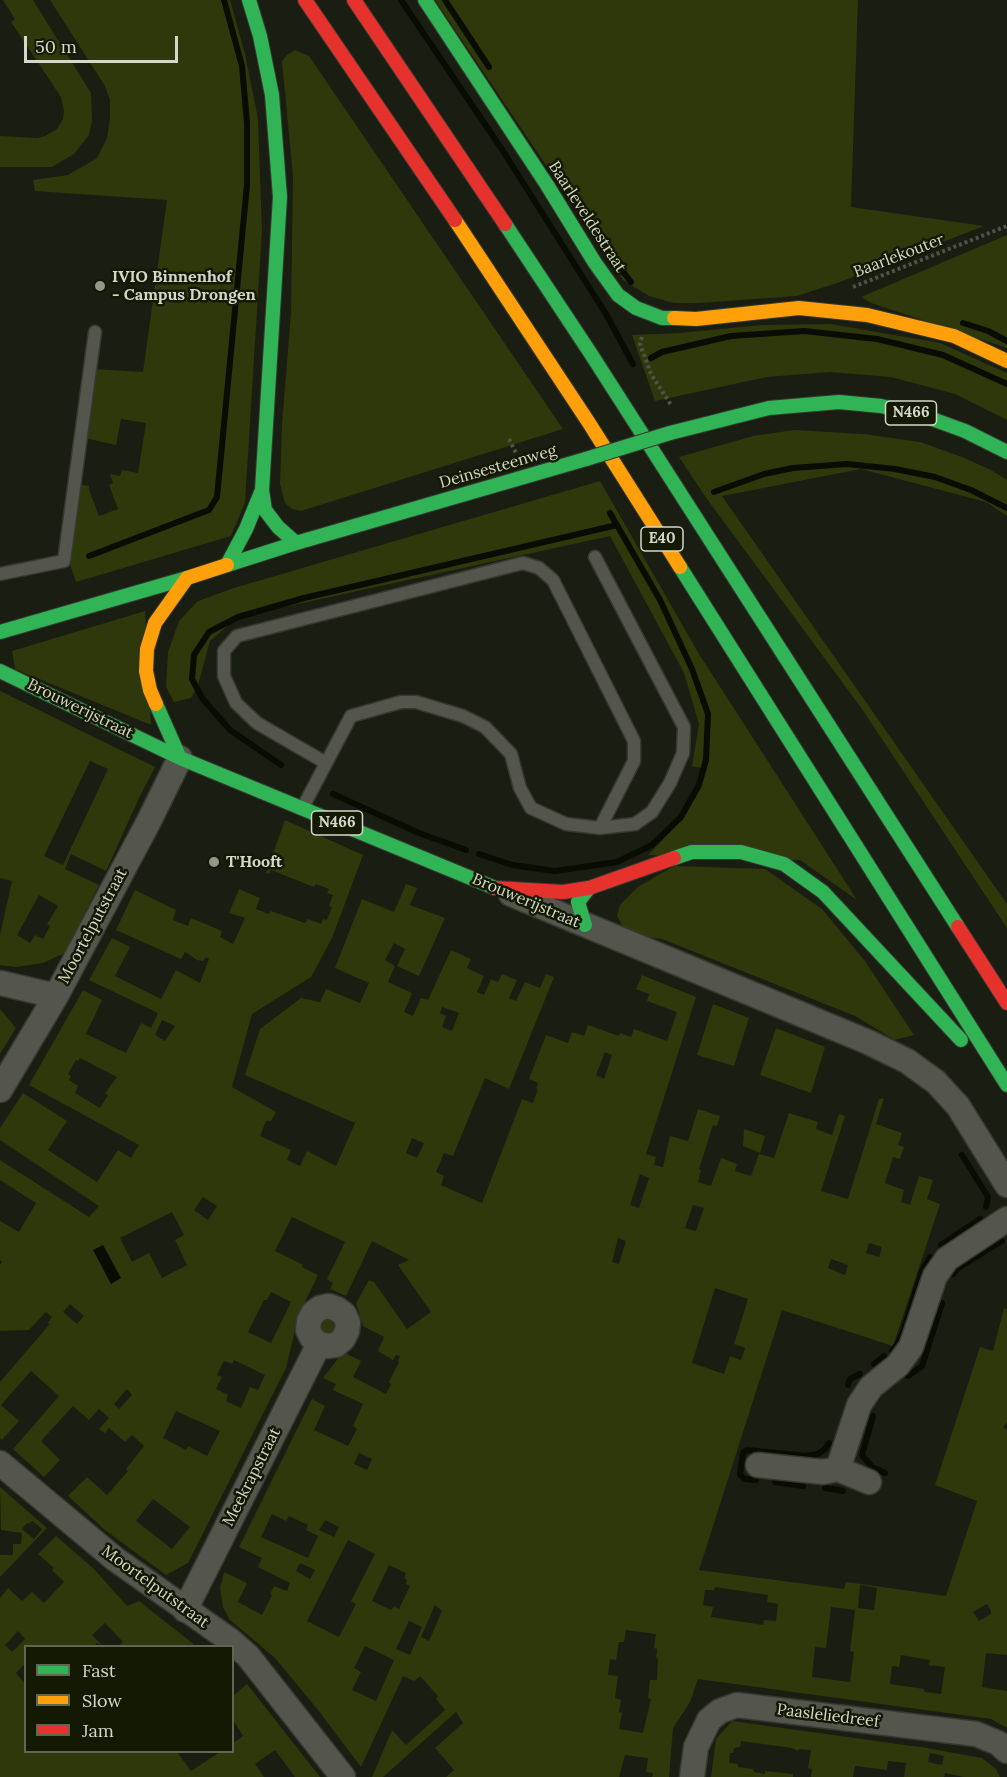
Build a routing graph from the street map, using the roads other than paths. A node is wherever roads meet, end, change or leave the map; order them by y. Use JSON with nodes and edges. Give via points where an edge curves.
{"nodes":[{"id":1,"x":249,"y":0,"type":"edge"},
{"id":2,"x":305,"y":0,"type":"edge"},
{"id":3,"x":354,"y":0,"type":"edge"},
{"id":4,"x":425,"y":0,"type":"edge"},
{"id":5,"x":95,"y":332,"type":"dead end"},
{"id":6,"x":1007,"y":360,"type":"edge"},
{"id":7,"x":1007,"y":452,"type":"edge"},
{"id":8,"x":261,"y":490,"type":"junction"},
{"id":9,"x":296,"y":543,"type":"junction"},
{"id":10,"x":595,"y":557,"type":"dead end"},
{"id":11,"x":228,"y":563,"type":"junction"},
{"id":12,"x":0,"y":573,"type":"edge"},
{"id":13,"x":187,"y":578,"type":"junction"},
{"id":14,"x":0,"y":632,"type":"edge"},
{"id":15,"x":0,"y":670,"type":"edge"},
{"id":16,"x":180,"y":758,"type":"junction"},
{"id":17,"x":326,"y":763,"type":"junction"},
{"id":18,"x":302,"y":808,"type":"junction"},
{"id":19,"x":600,"y":828,"type":"junction"},
{"id":20,"x":495,"y":888,"type":"junction"},
{"id":21,"x":589,"y":888,"type":"junction"},
{"id":22,"x":585,"y":925,"type":"junction"},
{"id":23,"x":0,"y":983,"type":"edge"},
{"id":24,"x":56,"y":996,"type":"junction"},
{"id":25,"x":1007,"y":1003,"type":"edge"},
{"id":26,"x":1007,"y":1085,"type":"edge"},
{"id":27,"x":0,"y":1090,"type":"edge"},
{"id":28,"x":1007,"y":1090,"type":"edge"},
{"id":29,"x":1007,"y":1185,"type":"edge"},
{"id":30,"x":1007,"y":1219,"type":"edge"},
{"id":31,"x":319,"y":1344,"type":"dead end"},
{"id":32,"x":0,"y":1464,"type":"edge"},
{"id":33,"x":758,"y":1465,"type":"dead end"},
{"id":34,"x":838,"y":1469,"type":"junction"},
{"id":35,"x":869,"y":1482,"type":"dead end"},
{"id":36,"x":185,"y":1610,"type":"junction"},
{"id":37,"x":1007,"y":1751,"type":"edge"},
{"id":38,"x":344,"y":1777,"type":"edge"},
{"id":39,"x":692,"y":1777,"type":"edge"}],
"edges":[{"from":1,"to":8,"type":"main road","via":[[272,95],[279,197]]},
{"from":2,"to":26,"type":"main road","number":"E40","via":[[588,423]]},
{"from":3,"to":25,"type":"main road","number":"E40","via":[[591,354]]},
{"from":4,"to":6,"type":"main road","name":"Baarleveldestraat","via":[[595,263],[618,294],[636,308],[662,318],[696,319],[799,308],[867,315],[954,336]]},
{"from":5,"to":12,"type":"lane","via":[[64,561]]},
{"from":7,"to":9,"type":"main road","name":"Deinsesteenweg","number":"N466","bridge":true,"via":[[924,416],[881,406],[839,402],[769,408],[670,433]]},
{"from":8,"to":9,"type":"main road","via":[[265,510]]},
{"from":8,"to":11,"type":"main road"},
{"from":9,"to":11,"type":"main road","name":"Deinsesteenweg","number":"N466"},
{"from":10,"to":19,"type":"lane","via":[[684,728],[683,753],[652,812],[635,824]]},
{"from":11,"to":13,"type":"main road","name":"Deinsesteenweg","number":"N466"},
{"from":13,"to":14,"type":"main road","name":"Deinsesteenweg","number":"N466"},
{"from":13,"to":16,"type":"main road","via":[[155,623],[147,649],[146,671],[150,690]]},
{"from":15,"to":16,"type":"main road","name":"Brouwerijstraat","number":"N466"},
{"from":16,"to":18,"type":"main road","name":"Brouwerijstraat","number":"N466"},
{"from":16,"to":24,"type":"street","name":"Moortelputstraat"},
{"from":17,"to":18,"type":"lane"},
{"from":17,"to":19,"type":"lane","via":[[351,716],[401,702],[416,702],[485,727],[511,754],[520,788],[531,808],[566,824]]},
{"from":17,"to":19,"type":"lane","via":[[257,723],[236,703],[225,676],[224,651],[237,636],[523,563],[539,568],[553,580],[634,741],[634,761]]},
{"from":18,"to":20,"type":"main road","name":"Brouwerijstraat","number":"N466"},
{"from":20,"to":21,"type":"main road","via":[[563,892]]},
{"from":20,"to":22,"type":"street","name":"Brouwerijstraat"},
{"from":21,"to":22,"type":"main road","via":[[578,902]]},
{"from":21,"to":28,"type":"main road","via":[[692,852],[741,852],[784,864],[823,892]]},
{"from":22,"to":29,"type":"street","name":"Brouwerijstraat","via":[[907,1061],[936,1082],[958,1106]]},
{"from":23,"to":24,"type":"street"},
{"from":24,"to":27,"type":"street","name":"Moortelputstraat"},
{"from":30,"to":34,"type":"street","via":[[947,1259],[936,1276],[911,1347],[898,1365],[871,1387],[859,1405]]},
{"from":31,"to":36,"type":"street","name":"Meekrapstraat"},
{"from":32,"to":36,"type":"street","name":"Moortelputstraat","via":[[115,1559]]},
{"from":33,"to":34,"type":"street","via":[[823,1472]]},
{"from":34,"to":35,"type":"street"},
{"from":36,"to":38,"type":"street","name":"Moortelputstraat","via":[[248,1656]]},
{"from":37,"to":39,"type":"street","name":"Paasleliedreef","via":[[976,1734],[737,1705],[709,1720],[696,1747]]}]}
